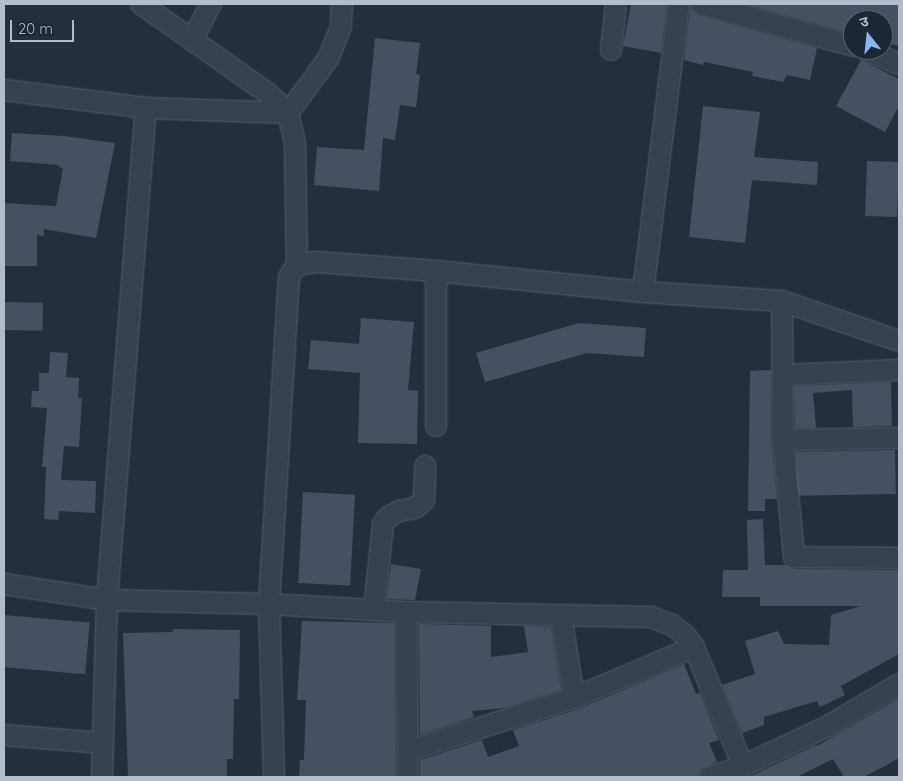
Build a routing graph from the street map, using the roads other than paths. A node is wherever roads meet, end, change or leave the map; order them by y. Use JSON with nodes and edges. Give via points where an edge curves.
{"nodes":[{"id":1,"x":141,"y":4,"type":"edge"},
{"id":2,"x":211,"y":4,"type":"edge"},
{"id":3,"x":342,"y":4,"type":"edge"},
{"id":4,"x":616,"y":4,"type":"edge"},
{"id":5,"x":678,"y":4,"type":"edge"},
{"id":6,"x":701,"y":4,"type":"edge"},
{"id":7,"x":192,"y":40,"type":"junction"},
{"id":8,"x":843,"y":43,"type":"edge"},
{"id":9,"x":611,"y":50,"type":"dead end"},
{"id":10,"x":4,"y":90,"type":"edge"},
{"id":11,"x":146,"y":108,"type":"junction"},
{"id":12,"x":288,"y":113,"type":"junction"},
{"id":13,"x":297,"y":265,"type":"junction"},
{"id":14,"x":436,"y":271,"type":"junction"},
{"id":15,"x":643,"y":292,"type":"junction"},
{"id":16,"x":782,"y":301,"type":"junction"},
{"id":17,"x":899,"y":341,"type":"edge"},
{"id":18,"x":899,"y":369,"type":"edge"},
{"id":19,"x":784,"y":375,"type":"junction"},
{"id":20,"x":899,"y":375,"type":"edge"},
{"id":21,"x":436,"y":426,"type":"dead end"},
{"id":22,"x":899,"y":438,"type":"edge"},
{"id":23,"x":783,"y":440,"type":"junction"},
{"id":24,"x":425,"y":466,"type":"dead end"},
{"id":25,"x":899,"y":558,"type":"edge"},
{"id":26,"x":4,"y":584,"type":"edge"},
{"id":27,"x":107,"y":600,"type":"junction"},
{"id":28,"x":269,"y":604,"type":"junction"},
{"id":29,"x":374,"y":610,"type":"junction"},
{"id":30,"x":407,"y":612,"type":"junction"},
{"id":31,"x":561,"y":615,"type":"junction"},
{"id":32,"x":694,"y":647,"type":"junction"},
{"id":33,"x":899,"y":684,"type":"edge"},
{"id":34,"x":574,"y":698,"type":"junction"},
{"id":35,"x":4,"y":735,"type":"edge"},
{"id":36,"x":101,"y":742,"type":"junction"},
{"id":37,"x":408,"y":751,"type":"junction"},
{"id":38,"x":743,"y":766,"type":"junction"},
{"id":39,"x":102,"y":777,"type":"edge"},
{"id":40,"x":274,"y":777,"type":"edge"},
{"id":41,"x":408,"y":777,"type":"edge"},
{"id":42,"x":711,"y":777,"type":"edge"}],
"edges":[{"from":1,"to":7,"type":"street"},
{"from":2,"to":7,"type":"street"},
{"from":3,"to":12,"type":"street","via":[[341,27],[328,59]]},
{"from":4,"to":9,"type":"street"},
{"from":5,"to":15,"type":"street"},
{"from":6,"to":8,"type":"street"},
{"from":7,"to":12,"type":"street","via":[[269,94]]},
{"from":10,"to":11,"type":"street"},
{"from":11,"to":12,"type":"street"},
{"from":11,"to":27,"type":"street"},
{"from":12,"to":13,"type":"street","via":[[295,144]]},
{"from":13,"to":14,"type":"street","via":[[317,262]]},
{"from":13,"to":28,"type":"street","via":[[289,277]]},
{"from":14,"to":15,"type":"street"},
{"from":14,"to":21,"type":"street"},
{"from":15,"to":16,"type":"street"},
{"from":16,"to":17,"type":"street"},
{"from":16,"to":19,"type":"street"},
{"from":18,"to":19,"type":"street"},
{"from":18,"to":20,"type":"street"},
{"from":19,"to":23,"type":"street"},
{"from":22,"to":23,"type":"street"},
{"from":23,"to":25,"type":"street","via":[[794,557]]},
{"from":24,"to":29,"type":"street","via":[[424,501],[415,508],[388,517],[383,524]]},
{"from":26,"to":27,"type":"street"},
{"from":27,"to":28,"type":"street"},
{"from":27,"to":36,"type":"street"},
{"from":28,"to":29,"type":"street"},
{"from":28,"to":40,"type":"street"},
{"from":29,"to":30,"type":"street"},
{"from":30,"to":31,"type":"street"},
{"from":30,"to":37,"type":"street"},
{"from":31,"to":32,"type":"street","via":[[651,617],[672,625]]},
{"from":31,"to":34,"type":"street"},
{"from":32,"to":34,"type":"street"},
{"from":32,"to":38,"type":"street"},
{"from":33,"to":38,"type":"street","via":[[828,726]]},
{"from":34,"to":37,"type":"street"},
{"from":35,"to":36,"type":"street"},
{"from":36,"to":39,"type":"street"},
{"from":37,"to":41,"type":"street"},
{"from":38,"to":42,"type":"street"}]}
